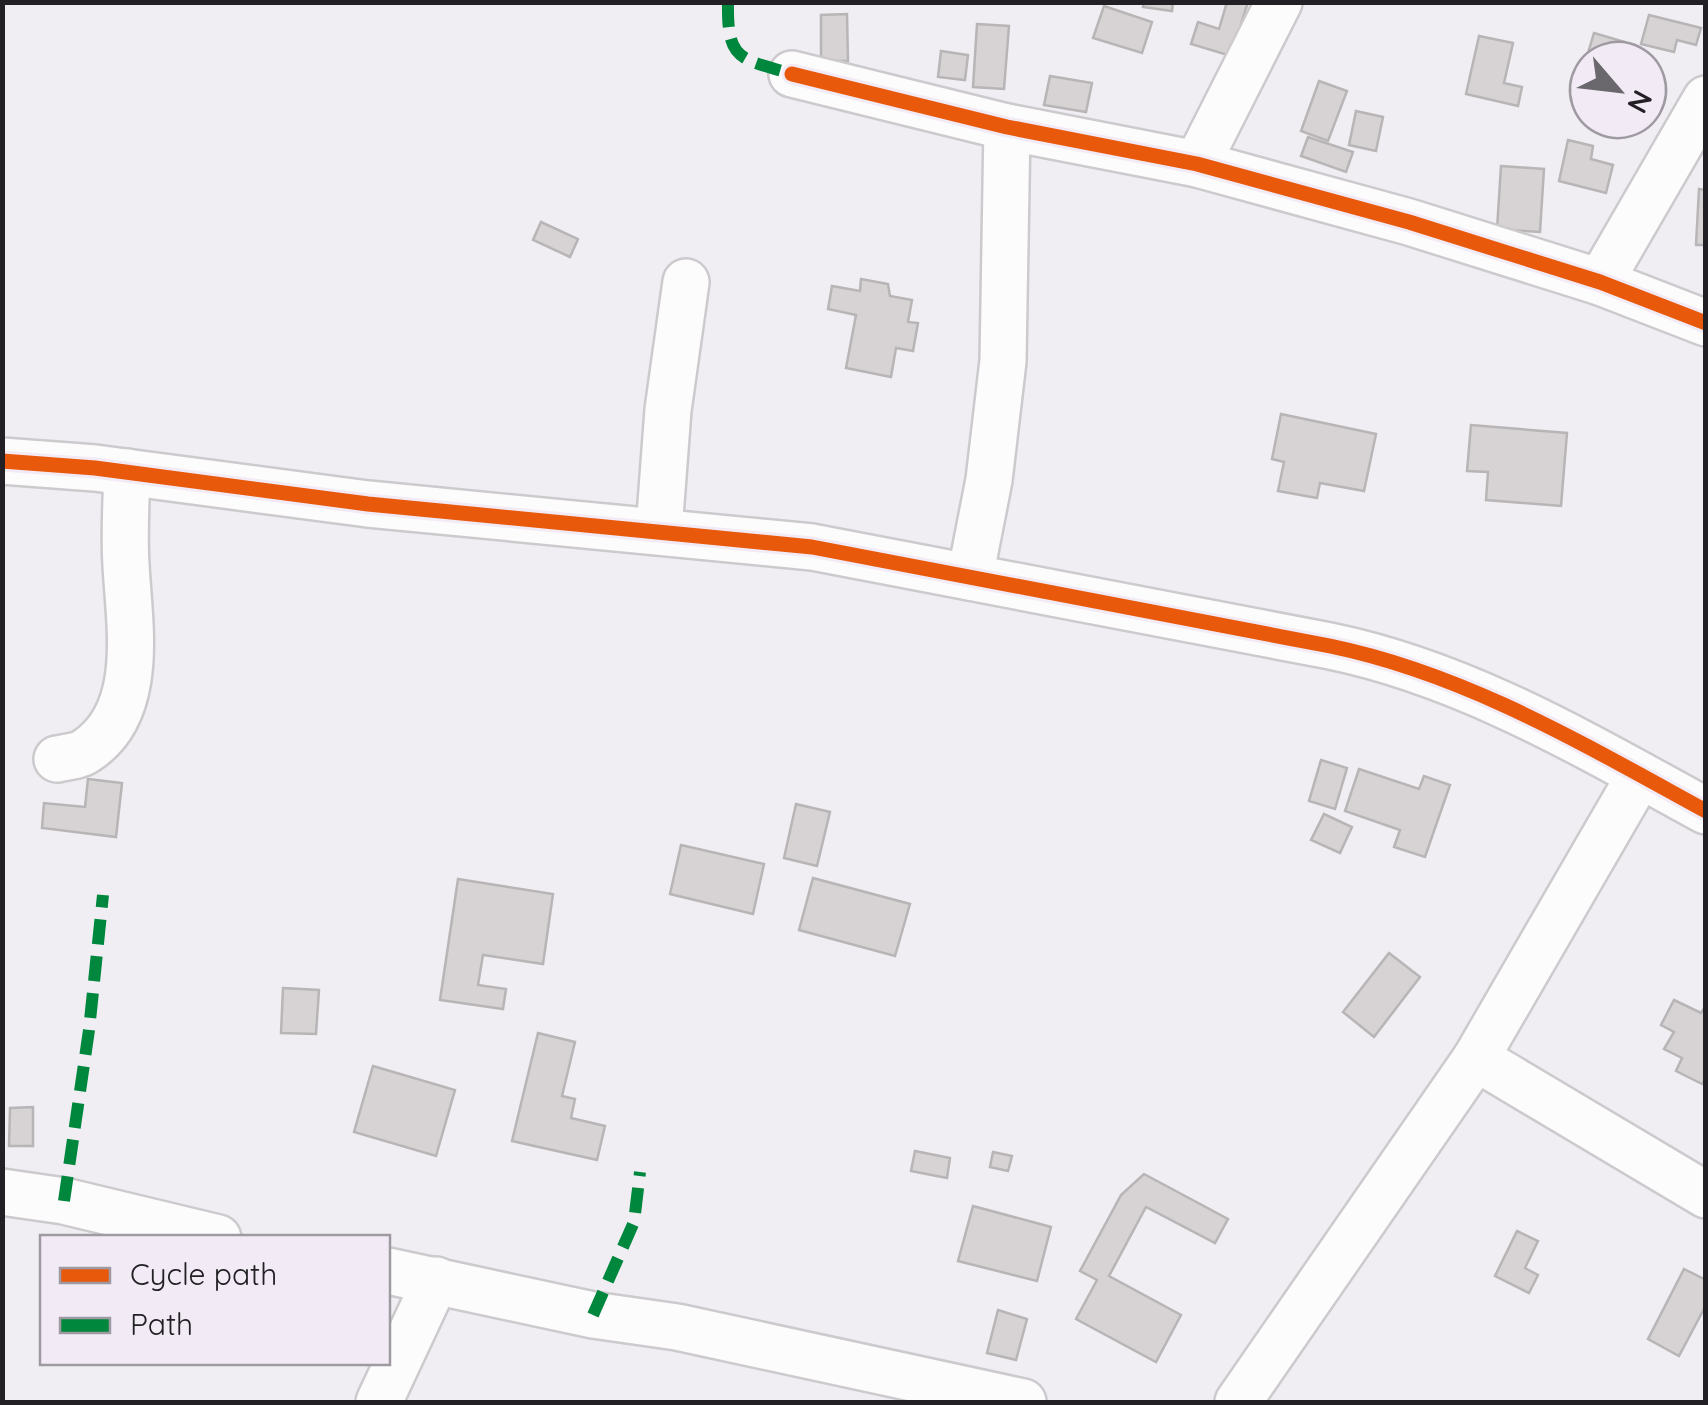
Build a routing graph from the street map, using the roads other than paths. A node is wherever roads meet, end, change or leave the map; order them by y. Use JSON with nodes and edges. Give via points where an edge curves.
{"nodes":[{"id":1,"x":1278,"y":2,"type":"edge"},
{"id":2,"x":792,"y":74,"type":"dead end"},
{"id":3,"x":1706,"y":99,"type":"edge"},
{"id":4,"x":1007,"y":127,"type":"junction"},
{"id":5,"x":1197,"y":164,"type":"junction"},
{"id":6,"x":686,"y":282,"type":"dead end"},
{"id":7,"x":1600,"y":282,"type":"junction"},
{"id":8,"x":1706,"y":323,"type":"edge"},
{"id":9,"x":2,"y":462,"type":"edge"},
{"id":10,"x":127,"y":472,"type":"junction"},
{"id":11,"x":659,"y":530,"type":"junction"},
{"id":12,"x":970,"y":577,"type":"junction"},
{"id":13,"x":57,"y":759,"type":"dead end"},
{"id":14,"x":1640,"y":775,"type":"junction"},
{"id":15,"x":1706,"y":812,"type":"edge"},
{"id":16,"x":1476,"y":1058,"type":"junction"},
{"id":17,"x":2,"y":1192,"type":"edge"},
{"id":18,"x":1706,"y":1196,"type":"edge"},
{"id":19,"x":205,"y":1235,"type":"edge"},
{"id":20,"x":390,"y":1270,"type":"edge"},
{"id":21,"x":436,"y":1280,"type":"junction"},
{"id":22,"x":379,"y":1402,"type":"edge"},
{"id":23,"x":1023,"y":1402,"type":"edge"},
{"id":24,"x":1238,"y":1402,"type":"edge"}],
"edges":[{"from":1,"to":5,"type":"street"},
{"from":2,"to":4,"type":"street"},
{"from":3,"to":7,"type":"street"},
{"from":4,"to":5,"type":"street"},
{"from":4,"to":12,"type":"street","via":[[1003,361]]},
{"from":5,"to":7,"type":"street"},
{"from":6,"to":11,"type":"street"},
{"from":7,"to":8,"type":"street"},
{"from":9,"to":10,"type":"street"},
{"from":10,"to":11,"type":"street","via":[[368,504]]},
{"from":10,"to":13,"type":"street","via":[[128,682],[111,726],[86,752]]},
{"from":11,"to":12,"type":"street","via":[[812,547]]},
{"from":12,"to":14,"type":"street","via":[[1386,657],[1504,704]]},
{"from":14,"to":15,"type":"street"},
{"from":14,"to":16,"type":"street"},
{"from":16,"to":18,"type":"street"},
{"from":16,"to":24,"type":"street"},
{"from":17,"to":19,"type":"street"},
{"from":20,"to":21,"type":"street"},
{"from":21,"to":22,"type":"street"},
{"from":21,"to":23,"type":"street"}]}
